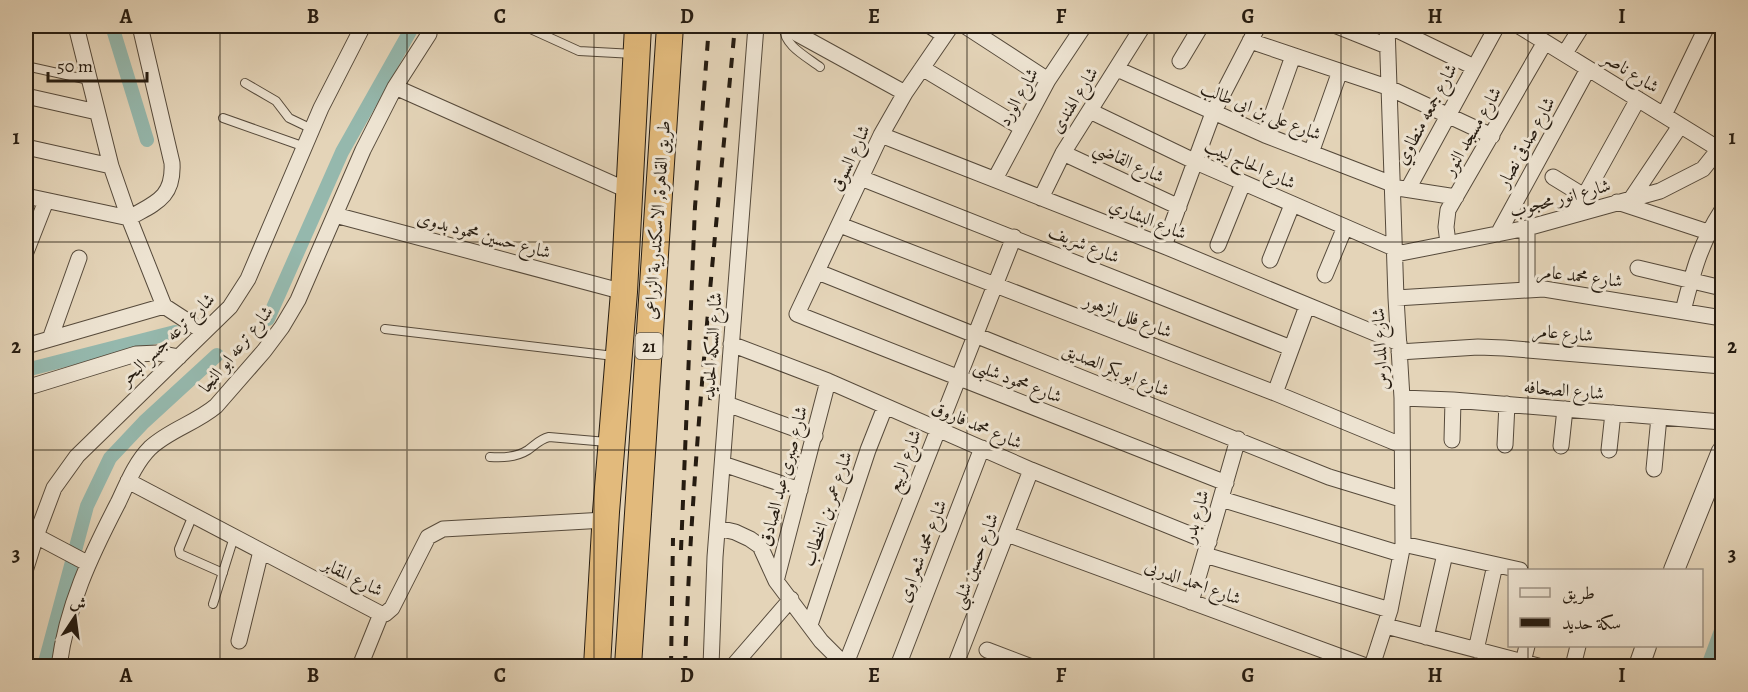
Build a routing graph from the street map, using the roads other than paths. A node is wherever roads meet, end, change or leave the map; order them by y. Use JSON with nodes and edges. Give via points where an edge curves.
{"nodes":[{"id":1,"x":76,"y":26,"type":"edge"},
{"id":2,"x":140,"y":26,"type":"edge"},
{"id":3,"x":363,"y":26,"type":"edge"},
{"id":4,"x":524,"y":26,"type":"edge"},
{"id":5,"x":638,"y":26,"type":"edge"},
{"id":6,"x":670,"y":26,"type":"edge"},
{"id":7,"x":756,"y":26,"type":"edge"},
{"id":8,"x":784,"y":26,"type":"edge"},
{"id":9,"x":930,"y":26,"type":"edge"},
{"id":10,"x":965,"y":26,"type":"edge"},
{"id":11,"x":1065,"y":26,"type":"edge"},
{"id":12,"x":1143,"y":26,"type":"edge"},
{"id":13,"x":1201,"y":26,"type":"edge"},
{"id":14,"x":1258,"y":26,"type":"edge"},
{"id":15,"x":1337,"y":26,"type":"edge"},
{"id":16,"x":1388,"y":26,"type":"edge"},
{"id":17,"x":1497,"y":26,"type":"edge"},
{"id":18,"x":1519,"y":26,"type":"edge"},
{"id":19,"x":1582,"y":26,"type":"edge"},
{"id":20,"x":1707,"y":26,"type":"edge"},
{"id":21,"x":947,"y":30,"type":"edge"},
{"id":22,"x":1081,"y":30,"type":"edge"},
{"id":23,"x":429,"y":34,"type":"dead end"},
{"id":24,"x":1250,"y":41,"type":"junction"},
{"id":25,"x":1545,"y":42,"type":"junction"},
{"id":26,"x":1387,"y":46,"type":"junction"},
{"id":27,"x":1565,"y":53,"type":"junction"},
{"id":28,"x":636,"y":54,"type":"junction"},
{"id":29,"x":1293,"y":56,"type":"junction"},
{"id":30,"x":1180,"y":61,"type":"dead end"},
{"id":31,"x":26,"y":66,"type":"edge"},
{"id":32,"x":820,"y":67,"type":"dead end"},
{"id":33,"x":1474,"y":67,"type":"junction"},
{"id":34,"x":922,"y":68,"type":"junction"},
{"id":35,"x":1117,"y":69,"type":"junction"},
{"id":36,"x":1588,"y":69,"type":"junction"},
{"id":37,"x":1340,"y":71,"type":"junction"},
{"id":38,"x":89,"y":80,"type":"junction"},
{"id":39,"x":1048,"y":80,"type":"junction"},
{"id":40,"x":245,"y":83,"type":"dead end"},
{"id":41,"x":395,"y":87,"type":"junction"},
{"id":42,"x":1387,"y":87,"type":"junction"},
{"id":43,"x":905,"y":93,"type":"junction"},
{"id":44,"x":26,"y":96,"type":"edge"},
{"id":45,"x":1638,"y":99,"type":"junction"},
{"id":46,"x":1090,"y":111,"type":"junction"},
{"id":47,"x":97,"y":112,"type":"junction"},
{"id":48,"x":1214,"y":113,"type":"junction"},
{"id":49,"x":1448,"y":115,"type":"junction"},
{"id":50,"x":1664,"y":115,"type":"junction"},
{"id":51,"x":223,"y":118,"type":"dead end"},
{"id":52,"x":1680,"y":126,"type":"junction"},
{"id":53,"x":1022,"y":128,"type":"junction"},
{"id":54,"x":312,"y":129,"type":"junction"},
{"id":55,"x":881,"y":135,"type":"junction"},
{"id":56,"x":1265,"y":135,"type":"junction"},
{"id":57,"x":1492,"y":136,"type":"junction"},
{"id":58,"x":1721,"y":146,"type":"edge"},
{"id":59,"x":26,"y":147,"type":"edge"},
{"id":60,"x":305,"y":147,"type":"junction"},
{"id":61,"x":1064,"y":153,"type":"junction"},
{"id":62,"x":1311,"y":153,"type":"junction"},
{"id":63,"x":1196,"y":162,"type":"junction"},
{"id":64,"x":111,"y":165,"type":"junction"},
{"id":65,"x":1553,"y":177,"type":"dead end"},
{"id":66,"x":861,"y":178,"type":"junction"},
{"id":67,"x":995,"y":179,"type":"junction"},
{"id":68,"x":1243,"y":183,"type":"junction"},
{"id":69,"x":1392,"y":185,"type":"junction"},
{"id":70,"x":1408,"y":189,"type":"junction"},
{"id":71,"x":629,"y":190,"type":"junction"},
{"id":72,"x":26,"y":196,"type":"edge"},
{"id":73,"x":1584,"y":196,"type":"junction"},
{"id":74,"x":1456,"y":197,"type":"junction"},
{"id":75,"x":1041,"y":198,"type":"junction"},
{"id":76,"x":46,"y":201,"type":"junction"},
{"id":77,"x":1624,"y":201,"type":"junction"},
{"id":78,"x":1292,"y":205,"type":"junction"},
{"id":79,"x":1179,"y":207,"type":"junction"},
{"id":80,"x":1722,"y":210,"type":"edge"},
{"id":81,"x":1575,"y":213,"type":"junction"},
{"id":82,"x":335,"y":215,"type":"junction"},
{"id":83,"x":129,"y":219,"type":"junction"},
{"id":84,"x":840,"y":225,"type":"junction"},
{"id":85,"x":1345,"y":227,"type":"junction"},
{"id":86,"x":1527,"y":228,"type":"junction"},
{"id":87,"x":1708,"y":231,"type":"junction"},
{"id":88,"x":1498,"y":234,"type":"junction"},
{"id":89,"x":1014,"y":237,"type":"junction"},
{"id":90,"x":1448,"y":243,"type":"junction"},
{"id":91,"x":1218,"y":245,"type":"dead end"},
{"id":92,"x":1164,"y":246,"type":"junction"},
{"id":93,"x":1396,"y":251,"type":"junction"},
{"id":94,"x":26,"y":252,"type":"edge"},
{"id":95,"x":79,"y":258,"type":"dead end"},
{"id":96,"x":1270,"y":260,"type":"dead end"},
{"id":97,"x":1638,"y":268,"type":"dead end"},
{"id":98,"x":818,"y":272,"type":"junction"},
{"id":99,"x":1325,"y":275,"type":"dead end"},
{"id":100,"x":1691,"y":279,"type":"junction"},
{"id":101,"x":995,"y":285,"type":"junction"},
{"id":102,"x":1722,"y":288,"type":"edge"},
{"id":103,"x":1527,"y":289,"type":"junction"},
{"id":104,"x":624,"y":292,"type":"junction"},
{"id":105,"x":1396,"y":298,"type":"junction"},
{"id":106,"x":164,"y":306,"type":"junction"},
{"id":107,"x":1307,"y":306,"type":"junction"},
{"id":108,"x":1683,"y":311,"type":"junction"},
{"id":109,"x":797,"y":314,"type":"joint"},
{"id":110,"x":1722,"y":318,"type":"edge"},
{"id":111,"x":385,"y":329,"type":"dead end"},
{"id":112,"x":204,"y":332,"type":"junction"},
{"id":113,"x":975,"y":335,"type":"junction"},
{"id":114,"x":50,"y":339,"type":"junction"},
{"id":115,"x":731,"y":344,"type":"junction"},
{"id":116,"x":26,"y":346,"type":"edge"},
{"id":117,"x":1399,"y":347,"type":"junction"},
{"id":118,"x":1291,"y":348,"type":"junction"},
{"id":119,"x":179,"y":357,"type":"junction"},
{"id":120,"x":618,"y":357,"type":"junction"},
{"id":121,"x":1722,"y":366,"type":"edge"},
{"id":122,"x":958,"y":378,"type":"junction"},
{"id":123,"x":828,"y":381,"type":"junction"},
{"id":124,"x":26,"y":388,"type":"edge"},
{"id":125,"x":1275,"y":393,"type":"junction"},
{"id":126,"x":1402,"y":398,"type":"junction"},
{"id":127,"x":1453,"y":400,"type":"junction"},
{"id":128,"x":727,"y":404,"type":"junction"},
{"id":129,"x":1507,"y":404,"type":"junction"},
{"id":130,"x":885,"y":407,"type":"junction"},
{"id":131,"x":1565,"y":409,"type":"junction"},
{"id":132,"x":1613,"y":413,"type":"junction"},
{"id":133,"x":1659,"y":417,"type":"junction"},
{"id":134,"x":1722,"y":422,"type":"edge"},
{"id":135,"x":938,"y":430,"type":"junction"},
{"id":136,"x":815,"y":436,"type":"junction"},
{"id":137,"x":1238,"y":439,"type":"junction"},
{"id":138,"x":1452,"y":440,"type":"dead end"},
{"id":139,"x":612,"y":443,"type":"junction"},
{"id":140,"x":1401,"y":445,"type":"junction"},
{"id":141,"x":1505,"y":445,"type":"dead end"},
{"id":142,"x":1561,"y":446,"type":"dead end"},
{"id":143,"x":982,"y":448,"type":"junction"},
{"id":144,"x":1609,"y":450,"type":"dead end"},
{"id":145,"x":1722,"y":451,"type":"edge"},
{"id":146,"x":490,"y":458,"type":"dead end"},
{"id":147,"x":723,"y":464,"type":"junction"},
{"id":148,"x":1654,"y":469,"type":"dead end"},
{"id":149,"x":1031,"y":470,"type":"junction"},
{"id":150,"x":128,"y":481,"type":"junction"},
{"id":151,"x":1226,"y":483,"type":"junction"},
{"id":152,"x":800,"y":490,"type":"junction"},
{"id":153,"x":1221,"y":499,"type":"junction"},
{"id":154,"x":1401,"y":499,"type":"junction"},
{"id":155,"x":193,"y":515,"type":"junction"},
{"id":156,"x":605,"y":520,"type":"junction"},
{"id":157,"x":718,"y":528,"type":"junction"},
{"id":158,"x":1006,"y":534,"type":"junction"},
{"id":159,"x":234,"y":537,"type":"junction"},
{"id":160,"x":41,"y":538,"type":"junction"},
{"id":161,"x":1207,"y":548,"type":"junction"},
{"id":162,"x":1402,"y":549,"type":"junction"},
{"id":163,"x":261,"y":551,"type":"junction"},
{"id":164,"x":1445,"y":554,"type":"junction"},
{"id":165,"x":82,"y":560,"type":"junction"},
{"id":166,"x":1495,"y":565,"type":"junction"},
{"id":167,"x":26,"y":568,"type":"edge"},
{"id":168,"x":1515,"y":569,"type":"edge"},
{"id":169,"x":1674,"y":569,"type":"edge"},
{"id":170,"x":223,"y":573,"type":"junction"},
{"id":171,"x":776,"y":580,"type":"junction"},
{"id":172,"x":790,"y":599,"type":"junction"},
{"id":173,"x":1191,"y":602,"type":"junction"},
{"id":174,"x":213,"y":604,"type":"dead end"},
{"id":175,"x":1390,"y":610,"type":"junction"},
{"id":176,"x":381,"y":614,"type":"junction"},
{"id":177,"x":810,"y":625,"type":"junction"},
{"id":178,"x":1386,"y":626,"type":"junction"},
{"id":179,"x":1426,"y":637,"type":"junction"},
{"id":180,"x":239,"y":641,"type":"dead end"},
{"id":181,"x":1527,"y":647,"type":"edge"},
{"id":182,"x":1578,"y":647,"type":"edge"},
{"id":183,"x":1645,"y":647,"type":"edge"},
{"id":184,"x":987,"y":650,"type":"dead end"},
{"id":185,"x":1476,"y":650,"type":"junction"},
{"id":186,"x":1523,"y":662,"type":"junction"},
{"id":187,"x":59,"y":666,"type":"edge"},
{"id":188,"x":360,"y":666,"type":"edge"},
{"id":189,"x":597,"y":666,"type":"edge"},
{"id":190,"x":628,"y":666,"type":"edge"},
{"id":191,"x":711,"y":666,"type":"edge"},
{"id":192,"x":733,"y":666,"type":"edge"},
{"id":193,"x":846,"y":666,"type":"edge"},
{"id":194,"x":898,"y":666,"type":"edge"},
{"id":195,"x":955,"y":666,"type":"edge"},
{"id":196,"x":1029,"y":666,"type":"edge"},
{"id":197,"x":1365,"y":666,"type":"edge"},
{"id":198,"x":1372,"y":666,"type":"edge"},
{"id":199,"x":1538,"y":666,"type":"edge"},
{"id":200,"x":1573,"y":666,"type":"edge"},
{"id":201,"x":1639,"y":666,"type":"edge"}],
"edges":[{"from":1,"to":38,"type":"street"},
{"from":2,"to":83,"type":"street","via":[[172,174],[164,195]]},
{"from":3,"to":54,"type":"street","name":"شارع ترعه جسر البحر"},
{"from":4,"to":28,"type":"lane","via":[[579,51]]},
{"from":5,"to":28,"type":"highway","name":"طريق القاهرة, الاسكندرية الزراعى","number":"21"},
{"from":6,"to":190,"type":"highway","name":"طريق القاهرة, الاسكندرية الزراعى","number":"21"},
{"from":7,"to":115,"type":"street","name":"شارع السكه الحديد"},
{"from":8,"to":32,"type":"lane","via":[[783,34],[788,41]]},
{"from":8,"to":43,"type":"street"},
{"from":9,"to":21,"type":"street"},
{"from":10,"to":39,"type":"street"},
{"from":11,"to":22,"type":"street"},
{"from":12,"to":35,"type":"street","name":"شارع الهندى"},
{"from":13,"to":30,"type":"street"},
{"from":14,"to":24,"type":"street"},
{"from":15,"to":26,"type":"street"},
{"from":16,"to":26,"type":"street","name":"شارع المدارس"},
{"from":16,"to":33,"type":"street"},
{"from":17,"to":33,"type":"street","name":"شارع جمعه منطاوي"},
{"from":18,"to":25,"type":"street","name":"شارع ناصر"},
{"from":19,"to":27,"type":"street"},
{"from":20,"to":50,"type":"street"},
{"from":21,"to":34,"type":"street","name":"شارع السوق"},
{"from":22,"to":39,"type":"street","name":"شارع الورد"},
{"from":23,"to":41,"type":"street","name":"شارع ترعه ابو النجا"},
{"from":24,"to":29,"type":"street"},
{"from":24,"to":48,"type":"street"},
{"from":25,"to":27,"type":"street","name":"شارع ناصر"},
{"from":25,"to":57,"type":"street","name":"شارع مسجد النور"},
{"from":26,"to":42,"type":"street","name":"شارع المدارس"},
{"from":27,"to":36,"type":"street","name":"شارع ناصر"},
{"from":28,"to":71,"type":"highway","name":"طريق القاهرة, الاسكندرية الزراعى","number":"21"},
{"from":29,"to":37,"type":"street"},
{"from":29,"to":56,"type":"street"},
{"from":31,"to":38,"type":"lane"},
{"from":33,"to":49,"type":"street","name":"شارع جمعه منطاوي"},
{"from":34,"to":43,"type":"street","name":"شارع السوق"},
{"from":34,"to":53,"type":"street"},
{"from":35,"to":46,"type":"street","name":"شارع الهندى"},
{"from":35,"to":48,"type":"street","name":"شارع على بن ابى طالب"},
{"from":36,"to":45,"type":"street","name":"شارع ناصر"},
{"from":36,"to":88,"type":"street","name":"شارع صدقى نصار"},
{"from":37,"to":42,"type":"street"},
{"from":37,"to":62,"type":"street"},
{"from":38,"to":47,"type":"street"},
{"from":39,"to":53,"type":"street","name":"شارع الورد"},
{"from":40,"to":54,"type":"lane","via":[[276,101],[289,118]]},
{"from":41,"to":71,"type":"street"},
{"from":41,"to":82,"type":"street","name":"شارع ترعه ابو النجا"},
{"from":42,"to":49,"type":"street"},
{"from":42,"to":69,"type":"street","name":"شارع المدارس"},
{"from":43,"to":55,"type":"street","name":"شارع السوق"},
{"from":44,"to":47,"type":"street"},
{"from":45,"to":50,"type":"street","name":"شارع ناصر"},
{"from":45,"to":73,"type":"street"},
{"from":46,"to":61,"type":"street","name":"شارع الهندى"},
{"from":46,"to":63,"type":"street","name":"شارع الحاج لبيب"},
{"from":47,"to":64,"type":"street"},
{"from":48,"to":56,"type":"street","name":"شارع على بن ابى طالب"},
{"from":48,"to":63,"type":"street"},
{"from":49,"to":57,"type":"street"},
{"from":49,"to":70,"type":"street","name":"شارع جمعه منطاوي"},
{"from":50,"to":52,"type":"street","name":"شارع ناصر"},
{"from":51,"to":60,"type":"lane"},
{"from":52,"to":58,"type":"street","name":"شارع ناصر"},
{"from":52,"to":77,"type":"street"},
{"from":53,"to":67,"type":"street","name":"شارع الورد"},
{"from":54,"to":60,"type":"street","name":"شارع ترعه جسر البحر"},
{"from":55,"to":66,"type":"street","name":"شارع السوق"},
{"from":55,"to":67,"type":"street","name":"شارع البشاري"},
{"from":56,"to":62,"type":"street","name":"شارع على بن ابى طالب"},
{"from":57,"to":74,"type":"street","name":"شارع مسجد النور"},
{"from":58,"to":77,"type":"street","name":"شارع انور محجوب","via":[[1703,169],[1660,191]]},
{"from":59,"to":64,"type":"street"},
{"from":60,"to":112,"type":"street","name":"شارع ترعه جسر البحر","via":[[248,279],[230,307]]},
{"from":61,"to":75,"type":"street","name":"شارع الهندى"},
{"from":61,"to":79,"type":"street","name":"شارع القاضي"},
{"from":62,"to":69,"type":"street","name":"شارع على بن ابى طالب"},
{"from":63,"to":68,"type":"street","name":"شارع الحاج لبيب"},
{"from":63,"to":79,"type":"street"},
{"from":64,"to":83,"type":"street"},
{"from":65,"to":73,"type":"street"},
{"from":66,"to":84,"type":"street","name":"شارع السوق"},
{"from":66,"to":89,"type":"street","name":"شارع شريف"},
{"from":67,"to":75,"type":"street","name":"شارع البشاري"},
{"from":68,"to":78,"type":"street","name":"شارع الحاج لبيب"},
{"from":68,"to":91,"type":"street"},
{"from":69,"to":70,"type":"street","name":"شارع على بن ابى طالب"},
{"from":69,"to":93,"type":"street","name":"شارع المدارس"},
{"from":70,"to":74,"type":"street","name":"شارع على بن ابى طالب"},
{"from":71,"to":104,"type":"highway","name":"طريق القاهرة, الاسكندرية الزراعى","number":"21"},
{"from":72,"to":76,"type":"street"},
{"from":73,"to":81,"type":"street"},
{"from":74,"to":90,"type":"street","name":"شارع مسجد النور","via":[[1448,210]]},
{"from":75,"to":92,"type":"street","name":"شارع البشاري"},
{"from":76,"to":83,"type":"street"},
{"from":76,"to":94,"type":"street"},
{"from":77,"to":81,"type":"street","name":"شارع انور محجوب"},
{"from":77,"to":87,"type":"street"},
{"from":78,"to":85,"type":"street","name":"شارع الحاج لبيب"},
{"from":78,"to":96,"type":"street"},
{"from":79,"to":92,"type":"street"},
{"from":80,"to":87,"type":"street"},
{"from":81,"to":86,"type":"street","name":"شارع انور محجوب"},
{"from":82,"to":104,"type":"street","name":"شارع حسين محمود بدوى"},
{"from":82,"to":150,"type":"street","name":"شارع ترعه ابو النجا","via":[[298,300],[264,351],[216,406],[149,449]]},
{"from":83,"to":106,"type":"street"},
{"from":84,"to":98,"type":"street","name":"شارع السوق"},
{"from":84,"to":101,"type":"street","name":"شارع فلل الزهور"},
{"from":85,"to":93,"type":"street","name":"شارع الحاج لبيب"},
{"from":85,"to":99,"type":"street"},
{"from":86,"to":88,"type":"street","name":"شارع انور محجوب"},
{"from":86,"to":103,"type":"street"},
{"from":87,"to":100,"type":"street"},
{"from":88,"to":90,"type":"street","name":"شارع انور محجوب"},
{"from":89,"to":101,"type":"street","name":"شارع الربيع"},
{"from":89,"to":118,"type":"street","name":"شارع شريف"},
{"from":90,"to":93,"type":"street","name":"شارع انور محجوب"},
{"from":92,"to":107,"type":"street","name":"شارع البشاري"},
{"from":93,"to":105,"type":"street","name":"شارع المدارس"},
{"from":95,"to":114,"type":"street"},
{"from":97,"to":100,"type":"street"},
{"from":98,"to":109,"type":"street","name":"شارع السوق"},
{"from":98,"to":113,"type":"street","name":"شارع ابو بكر الصديق"},
{"from":100,"to":102,"type":"street"},
{"from":100,"to":108,"type":"street"},
{"from":101,"to":113,"type":"street","name":"شارع الربيع"},
{"from":101,"to":125,"type":"street","name":"شارع فلل الزهور"},
{"from":103,"to":105,"type":"street","name":"شارع محمد عامر"},
{"from":103,"to":108,"type":"street","name":"شارع محمد عامر","via":[[1564,291]]},
{"from":104,"to":120,"type":"highway","name":"طريق القاهرة, الاسكندرية الزراعى","number":"21"},
{"from":105,"to":117,"type":"street","name":"شارع المدارس"},
{"from":106,"to":112,"type":"street"},
{"from":106,"to":114,"type":"street"},
{"from":107,"to":117,"type":"street","name":"شارع البشاري"},
{"from":107,"to":118,"type":"street"},
{"from":108,"to":110,"type":"street","name":"شارع محمد عامر"},
{"from":109,"to":122,"type":"street","name":"شارع محمود شلبى"},
{"from":111,"to":120,"type":"lane"},
{"from":112,"to":119,"type":"street","name":"شارع ترعه جسر البحر"},
{"from":113,"to":122,"type":"street","name":"شارع الربيع"},
{"from":113,"to":137,"type":"street","name":"شارع ابو بكر الصديق"},
{"from":114,"to":116,"type":"street"},
{"from":115,"to":123,"type":"street","name":"شارع محمد فاروق"},
{"from":115,"to":128,"type":"street","name":"شارع السكه الحديد"},
{"from":117,"to":121,"type":"street","name":"شارع عامر","via":[[1504,348]]},
{"from":117,"to":126,"type":"street","name":"شارع المدارس"},
{"from":118,"to":125,"type":"street"},
{"from":119,"to":124,"type":"street","via":[[136,354]]},
{"from":119,"to":160,"type":"street","name":"شارع ترعه جسر البحر","via":[[77,456],[54,488]]},
{"from":120,"to":139,"type":"highway","name":"طريق القاهرة, الاسكندرية الزراعى","number":"21"},
{"from":122,"to":135,"type":"street","name":"شارع الربيع"},
{"from":122,"to":151,"type":"street","name":"شارع محمود شلبى"},
{"from":123,"to":130,"type":"street","name":"شارع محمد فاروق"},
{"from":123,"to":136,"type":"street","name":"شارع صبرى عبد الصادق"},
{"from":125,"to":140,"type":"street","name":"شارع فلل الزهور"},
{"from":126,"to":127,"type":"street","name":"شارع الصحافه"},
{"from":126,"to":140,"type":"street","name":"شارع المدارس"},
{"from":127,"to":129,"type":"street","name":"شارع الصحافه"},
{"from":127,"to":138,"type":"street"},
{"from":128,"to":136,"type":"street"},
{"from":128,"to":147,"type":"street","name":"شارع السكه الحديد"},
{"from":129,"to":131,"type":"street","name":"شارع الصحافه"},
{"from":129,"to":141,"type":"street"},
{"from":130,"to":135,"type":"street","name":"شارع محمد فاروق"},
{"from":130,"to":177,"type":"street","name":"شارع عمر بن الخطاب"},
{"from":131,"to":132,"type":"street","name":"شارع الصحافه"},
{"from":131,"to":142,"type":"street"},
{"from":132,"to":133,"type":"street","name":"شارع الصحافه"},
{"from":132,"to":144,"type":"street"},
{"from":133,"to":134,"type":"street","name":"شارع الصحافه"},
{"from":133,"to":148,"type":"street"},
{"from":135,"to":143,"type":"street","name":"شارع محمد فاروق"},
{"from":135,"to":193,"type":"street","name":"شارع الربيع"},
{"from":136,"to":152,"type":"street","name":"شارع صبرى عبد الصادق"},
{"from":137,"to":151,"type":"street","name":"شارع بدر"},
{"from":137,"to":154,"type":"street","name":"شارع ابو بكر الصديق","via":[[1329,477]]},
{"from":139,"to":146,"type":"lane","via":[[549,437],[518,454]]},
{"from":139,"to":156,"type":"highway","name":"طريق القاهرة, الاسكندرية الزراعى","number":"21"},
{"from":140,"to":154,"type":"street","name":"شارع المدارس"},
{"from":143,"to":149,"type":"street","name":"شارع محمد فاروق"},
{"from":143,"to":194,"type":"street","name":"شارع محمد شعراوى"},
{"from":145,"to":169,"type":"street"},
{"from":147,"to":152,"type":"street"},
{"from":147,"to":157,"type":"street","name":"شارع السكه الحديد"},
{"from":149,"to":158,"type":"street","name":"شارع حسين شلبى"},
{"from":149,"to":161,"type":"street","name":"شارع محمد فاروق"},
{"from":150,"to":155,"type":"street","name":"شارع المقابر"},
{"from":150,"to":165,"type":"street","name":"شارع ترعه ابو النجا"},
{"from":151,"to":153,"type":"street","name":"شارع بدر"},
{"from":152,"to":171,"type":"street","name":"شارع صبرى عبد الصادق"},
{"from":153,"to":161,"type":"street","name":"شارع بدر"},
{"from":153,"to":162,"type":"street"},
{"from":154,"to":162,"type":"street","name":"شارع المدارس"},
{"from":155,"to":159,"type":"street","name":"شارع المقابر"},
{"from":155,"to":170,"type":"lane","via":[[180,554]]},
{"from":156,"to":176,"type":"street","name":"شارع المقابر","via":[[435,532],[424,545],[392,608]]},
{"from":156,"to":189,"type":"highway","name":"طريق القاهرة, الاسكندرية الزراعى","number":"21"},
{"from":157,"to":171,"type":"street","via":[[735,532],[760,546]]},
{"from":157,"to":191,"type":"street","name":"شارع السكه الحديد"},
{"from":158,"to":173,"type":"street","name":"شارع احمد الدربى"},
{"from":158,"to":195,"type":"street","name":"شارع حسين شلبى"},
{"from":159,"to":163,"type":"street","name":"شارع المقابر"},
{"from":159,"to":170,"type":"lane"},
{"from":160,"to":165,"type":"street"},
{"from":160,"to":167,"type":"street","name":"شارع ترعه جسر البحر"},
{"from":161,"to":173,"type":"street","name":"شارع بدر"},
{"from":161,"to":175,"type":"street","name":"شارع محمد فاروق"},
{"from":162,"to":164,"type":"street"},
{"from":162,"to":175,"type":"street","name":"شارع المدارس"},
{"from":163,"to":176,"type":"street","name":"شارع المقابر"},
{"from":163,"to":180,"type":"street"},
{"from":164,"to":166,"type":"street"},
{"from":164,"to":179,"type":"street"},
{"from":165,"to":187,"type":"street","name":"شارع ترعه ابو النجا"},
{"from":166,"to":168,"type":"street"},
{"from":166,"to":185,"type":"street"},
{"from":170,"to":174,"type":"lane"},
{"from":171,"to":172,"type":"street"},
{"from":172,"to":177,"type":"street"},
{"from":172,"to":192,"type":"street"},
{"from":173,"to":197,"type":"street","name":"شارع احمد الدربى"},
{"from":175,"to":178,"type":"street","name":"شارع المدارس"},
{"from":176,"to":188,"type":"street"},
{"from":177,"to":193,"type":"street"},
{"from":178,"to":179,"type":"street"},
{"from":178,"to":198,"type":"street","name":"شارع المدارس"},
{"from":179,"to":185,"type":"street"},
{"from":181,"to":186,"type":"street"},
{"from":182,"to":200,"type":"street"},
{"from":183,"to":201,"type":"street"},
{"from":184,"to":196,"type":"street"},
{"from":185,"to":186,"type":"street"},
{"from":186,"to":199,"type":"street"}]}
